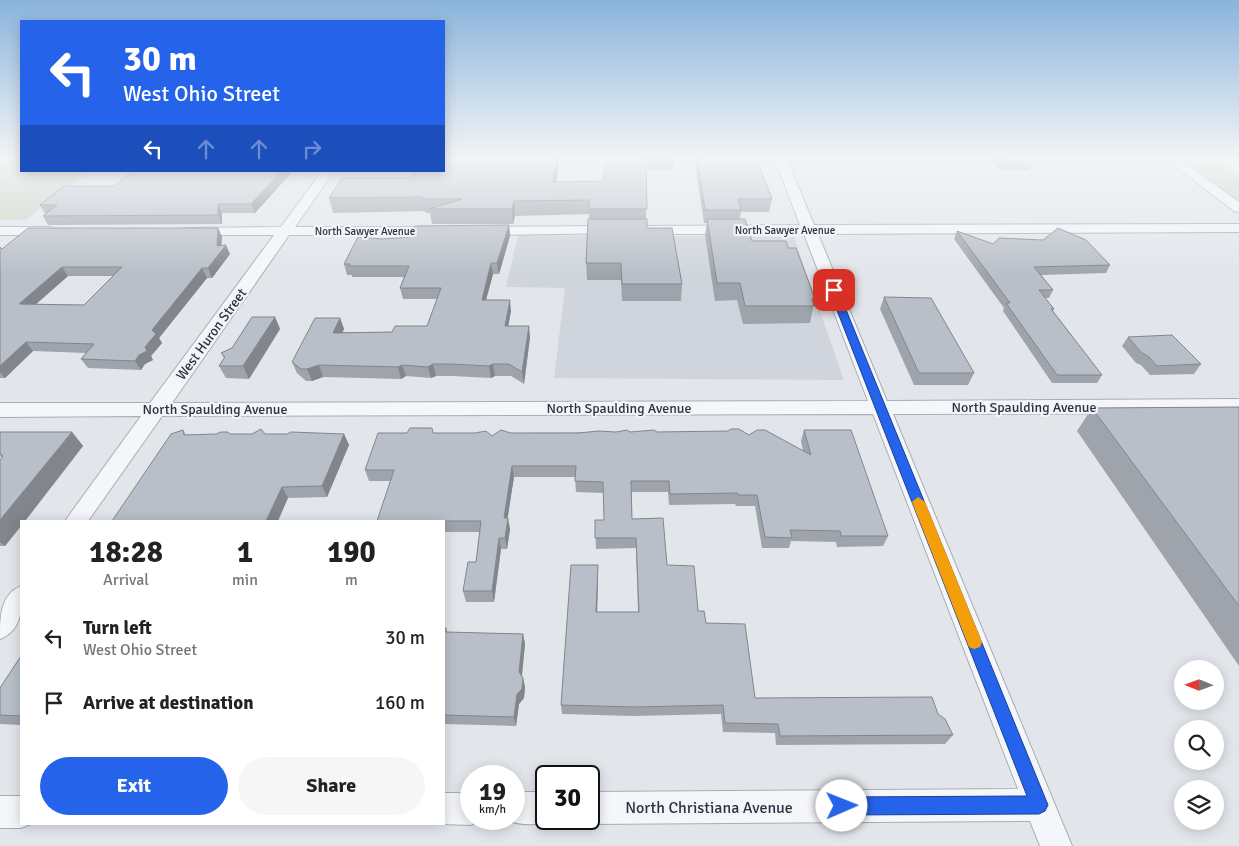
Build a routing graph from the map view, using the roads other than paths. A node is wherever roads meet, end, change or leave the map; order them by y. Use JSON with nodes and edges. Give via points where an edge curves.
{"nodes":[{"id":1,"x":310,"y":196,"type":"edge"},
{"id":2,"x":796,"y":196,"type":"edge"},
{"id":3,"x":1223,"y":196,"type":"edge"},
{"id":4,"x":1239,"y":208,"type":"edge"},
{"id":5,"x":1239,"y":228,"type":"edge"},
{"id":6,"x":810,"y":230,"type":"junction"},
{"id":7,"x":0,"y":231,"type":"edge"},
{"id":8,"x":70,"y":231,"type":"edge"},
{"id":9,"x":179,"y":231,"type":"edge"},
{"id":10,"x":285,"y":231,"type":"junction"},
{"id":11,"x":450,"y":231,"type":"edge"},
{"id":12,"x":469,"y":231,"type":"edge"},
{"id":13,"x":1239,"y":406,"type":"edge"},
{"id":14,"x":880,"y":407,"type":"junction"},
{"id":15,"x":157,"y":409,"type":"junction"},
{"id":16,"x":0,"y":410,"type":"edge"},
{"id":17,"x":77,"y":520,"type":"edge"},
{"id":18,"x":20,"y":598,"type":"edge"},
{"id":19,"x":0,"y":627,"type":"edge"},
{"id":20,"x":1039,"y":805,"type":"junction"},
{"id":21,"x":460,"y":808,"type":"edge"},
{"id":22,"x":600,"y":808,"type":"edge"},
{"id":23,"x":445,"y":809,"type":"edge"},
{"id":24,"x":0,"y":812,"type":"edge"},
{"id":25,"x":20,"y":812,"type":"edge"},
{"id":26,"x":1056,"y":846,"type":"edge"}],
"edges":[{"from":1,"to":10,"type":"street","name":"West Huron Street"},
{"from":2,"to":6,"type":"street"},
{"from":3,"to":4,"type":"street"},
{"from":5,"to":6,"type":"street","name":"North Sawyer Avenue"},
{"from":6,"to":12,"type":"street","name":"North Sawyer Avenue"},
{"from":6,"to":14,"type":"street"},
{"from":7,"to":8,"type":"street"},
{"from":9,"to":10,"type":"street","name":"North Sawyer Avenue"},
{"from":10,"to":11,"type":"street","name":"North Sawyer Avenue"},
{"from":10,"to":15,"type":"street","name":"West Huron Street"},
{"from":13,"to":14,"type":"street","name":"North Spaulding Avenue"},
{"from":14,"to":15,"type":"street","name":"North Spaulding Avenue"},
{"from":14,"to":20,"type":"street"},
{"from":15,"to":16,"type":"street","name":"North Spaulding Avenue"},
{"from":15,"to":17,"type":"street","name":"West Huron Street"},
{"from":18,"to":19,"type":"street"},
{"from":20,"to":22,"type":"street","name":"North Christiana Avenue"},
{"from":20,"to":26,"type":"street"},
{"from":21,"to":23,"type":"street"},
{"from":24,"to":25,"type":"street"}]}
